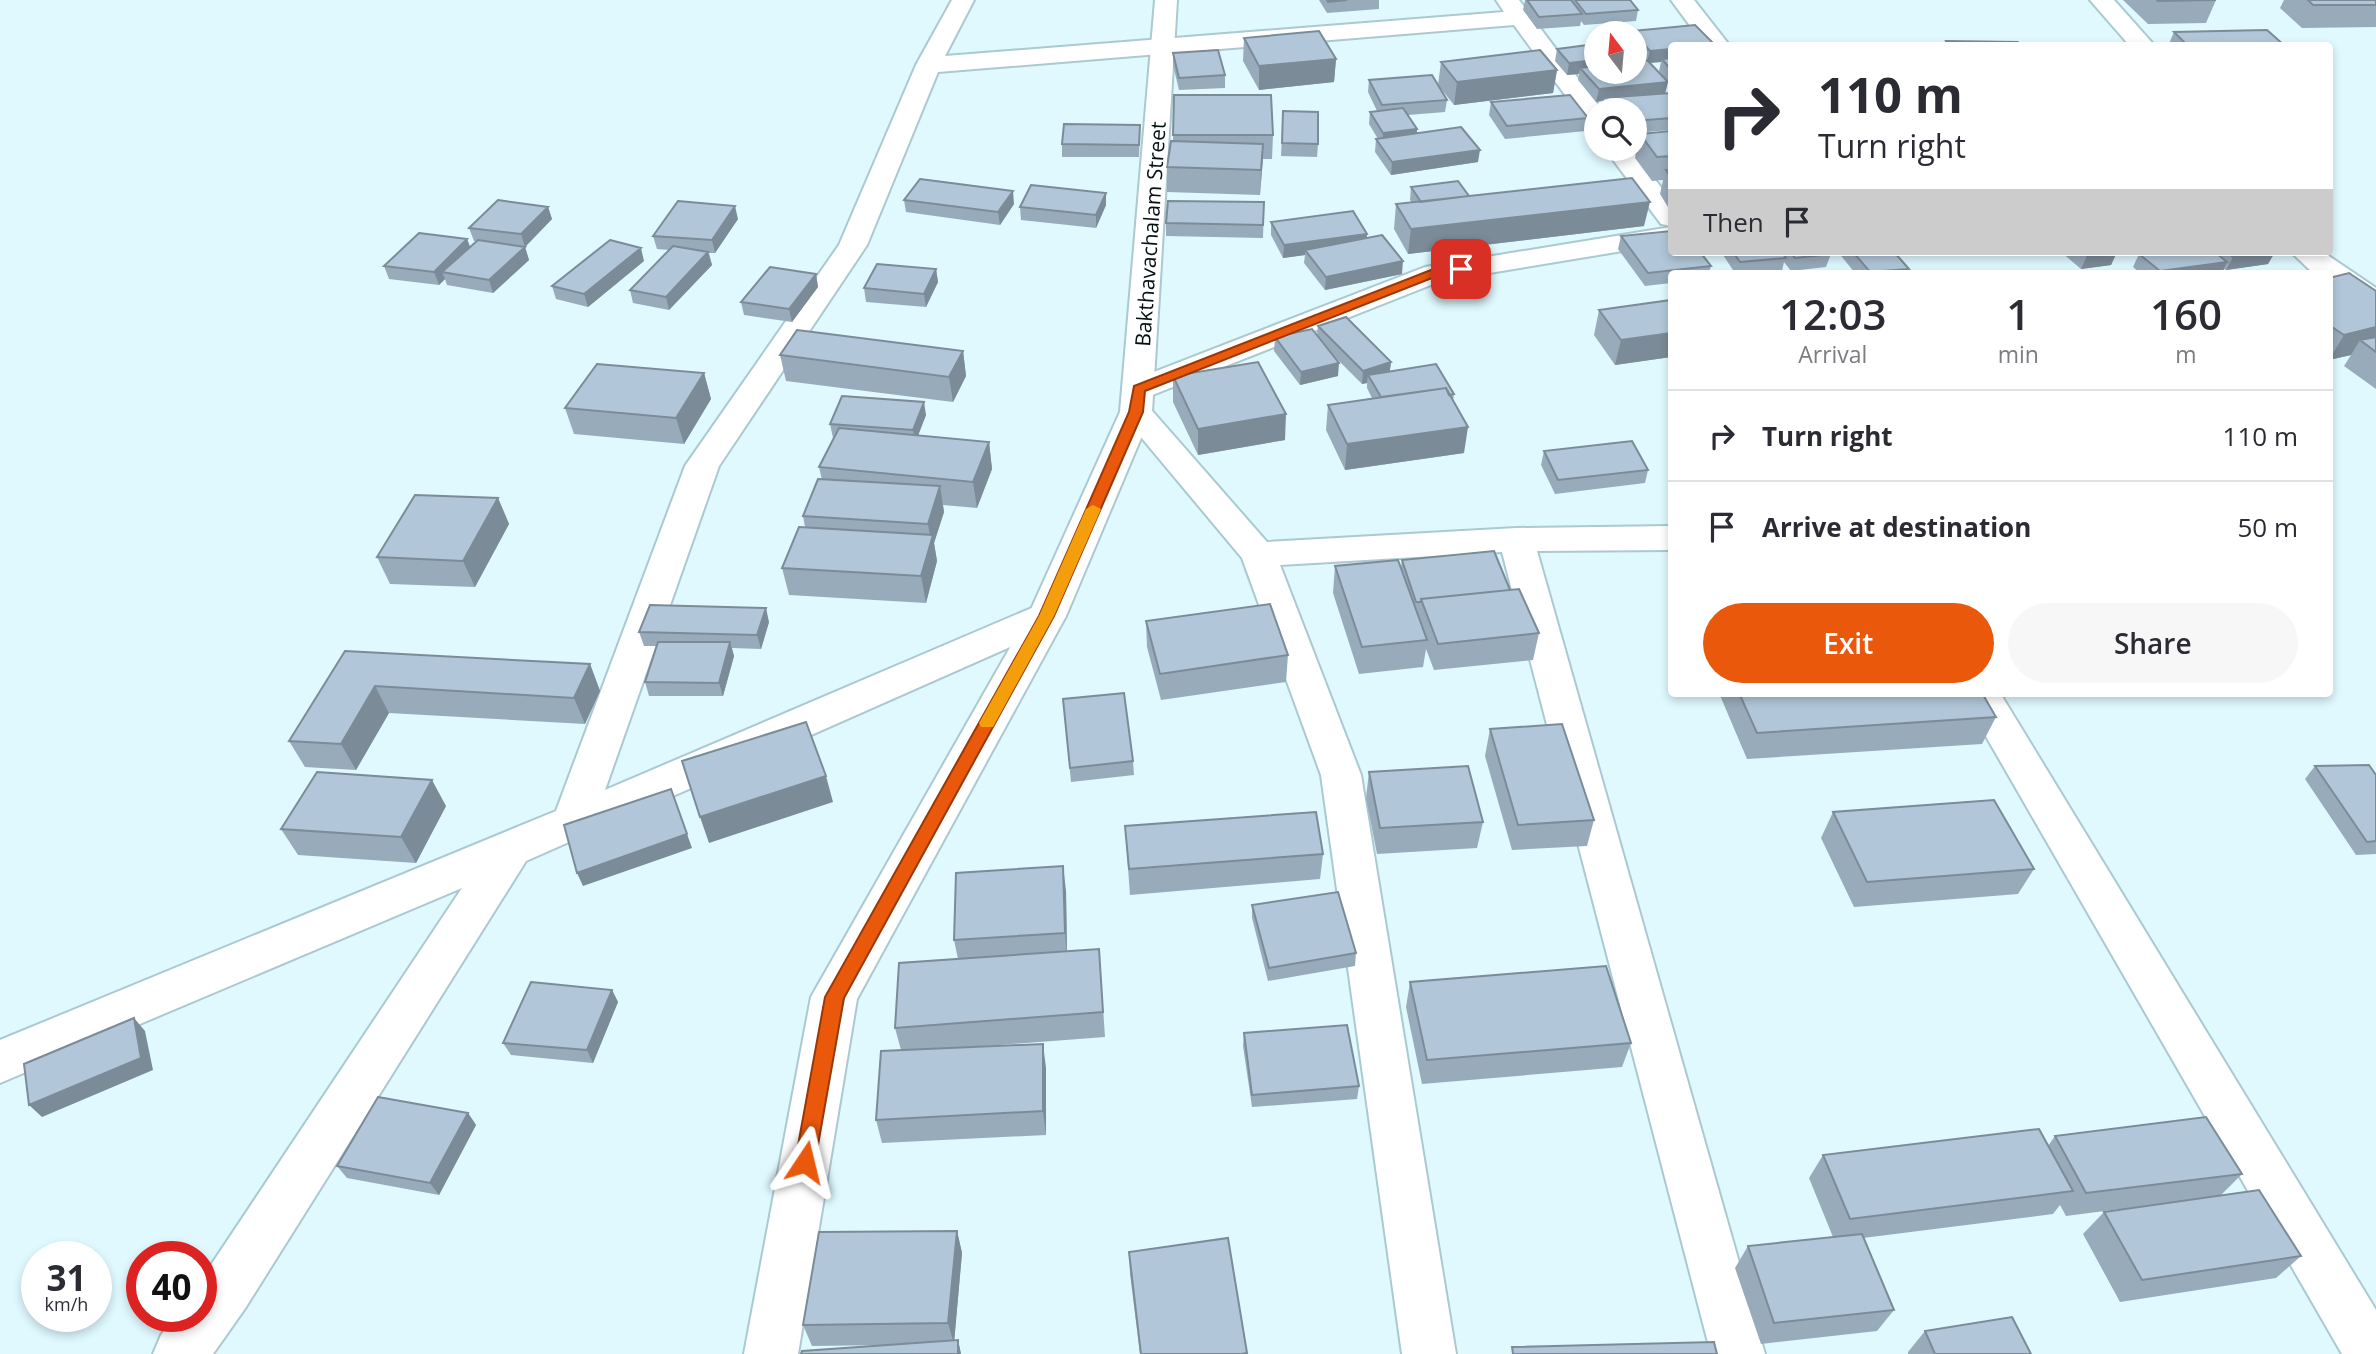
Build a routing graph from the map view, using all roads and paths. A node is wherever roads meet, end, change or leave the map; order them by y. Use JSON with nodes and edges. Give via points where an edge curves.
{"nodes":[{"id":1,"x":963,"y":0,"type":"edge"},
{"id":2,"x":1166,"y":0,"type":"edge"},
{"id":3,"x":1682,"y":0,"type":"edge"},
{"id":4,"x":2101,"y":0,"type":"edge"},
{"id":5,"x":1516,"y":5,"type":"edge"},
{"id":6,"x":1715,"y":42,"type":"edge"},
{"id":7,"x":2139,"y":42,"type":"edge"},
{"id":8,"x":1162,"y":48,"type":"junction"},
{"id":9,"x":928,"y":65,"type":"junction"},
{"id":10,"x":1584,"y":103,"type":"edge"},
{"id":11,"x":1627,"y":161,"type":"edge"},
{"id":12,"x":1668,"y":214,"type":"edge"},
{"id":13,"x":1668,"y":235,"type":"edge"},
{"id":14,"x":2310,"y":256,"type":"edge"},
{"id":15,"x":2327,"y":270,"type":"edge"},
{"id":16,"x":2333,"y":275,"type":"edge"},
{"id":17,"x":2376,"y":301,"type":"edge"},
{"id":18,"x":1138,"y":401,"type":"junction"},
{"id":19,"x":1668,"y":538,"type":"edge"},
{"id":20,"x":1516,"y":540,"type":"junction"},
{"id":21,"x":1258,"y":554,"type":"junction"},
{"id":22,"x":1047,"y":616,"type":"junction"},
{"id":23,"x":1982,"y":697,"type":"edge"},
{"id":24,"x":573,"y":822,"type":"junction"},
{"id":25,"x":511,"y":849,"type":"junction"},
{"id":26,"x":0,"y":1062,"type":"edge"},
{"id":27,"x":180,"y":1354,"type":"edge"},
{"id":28,"x":771,"y":1354,"type":"edge"},
{"id":29,"x":1429,"y":1354,"type":"edge"},
{"id":30,"x":1738,"y":1354,"type":"edge"},
{"id":31,"x":2372,"y":1354,"type":"edge"}],
"edges":[{"from":1,"to":9,"type":"street"},
{"from":2,"to":8,"type":"street","name":"Bakthavachalam Street"},
{"from":3,"to":6,"type":"street"},
{"from":4,"to":7,"type":"street"},
{"from":5,"to":8,"type":"street"},
{"from":5,"to":10,"type":"street"},
{"from":8,"to":9,"type":"street"},
{"from":8,"to":18,"type":"street","name":"Bakthavachalam Street"},
{"from":9,"to":24,"type":"street","via":[[853,244],[702,466]]},
{"from":11,"to":12,"type":"street"},
{"from":13,"to":18,"type":"street","via":[[1435,273]]},
{"from":14,"to":15,"type":"street"},
{"from":16,"to":17,"type":"street"},
{"from":18,"to":21,"type":"street"},
{"from":18,"to":22,"type":"street","name":"Bakthavachalam Street"},
{"from":19,"to":20,"type":"street"},
{"from":20,"to":21,"type":"street"},
{"from":20,"to":30,"type":"street"},
{"from":21,"to":29,"type":"street","via":[[1341,775]]},
{"from":22,"to":24,"type":"street"},
{"from":22,"to":28,"type":"street","name":"Bakthavachalam Street","via":[[834,997]]},
{"from":23,"to":31,"type":"street"},
{"from":24,"to":25,"type":"street"},
{"from":25,"to":26,"type":"street"},
{"from":25,"to":27,"type":"street","via":[[227,1289]]}]}
